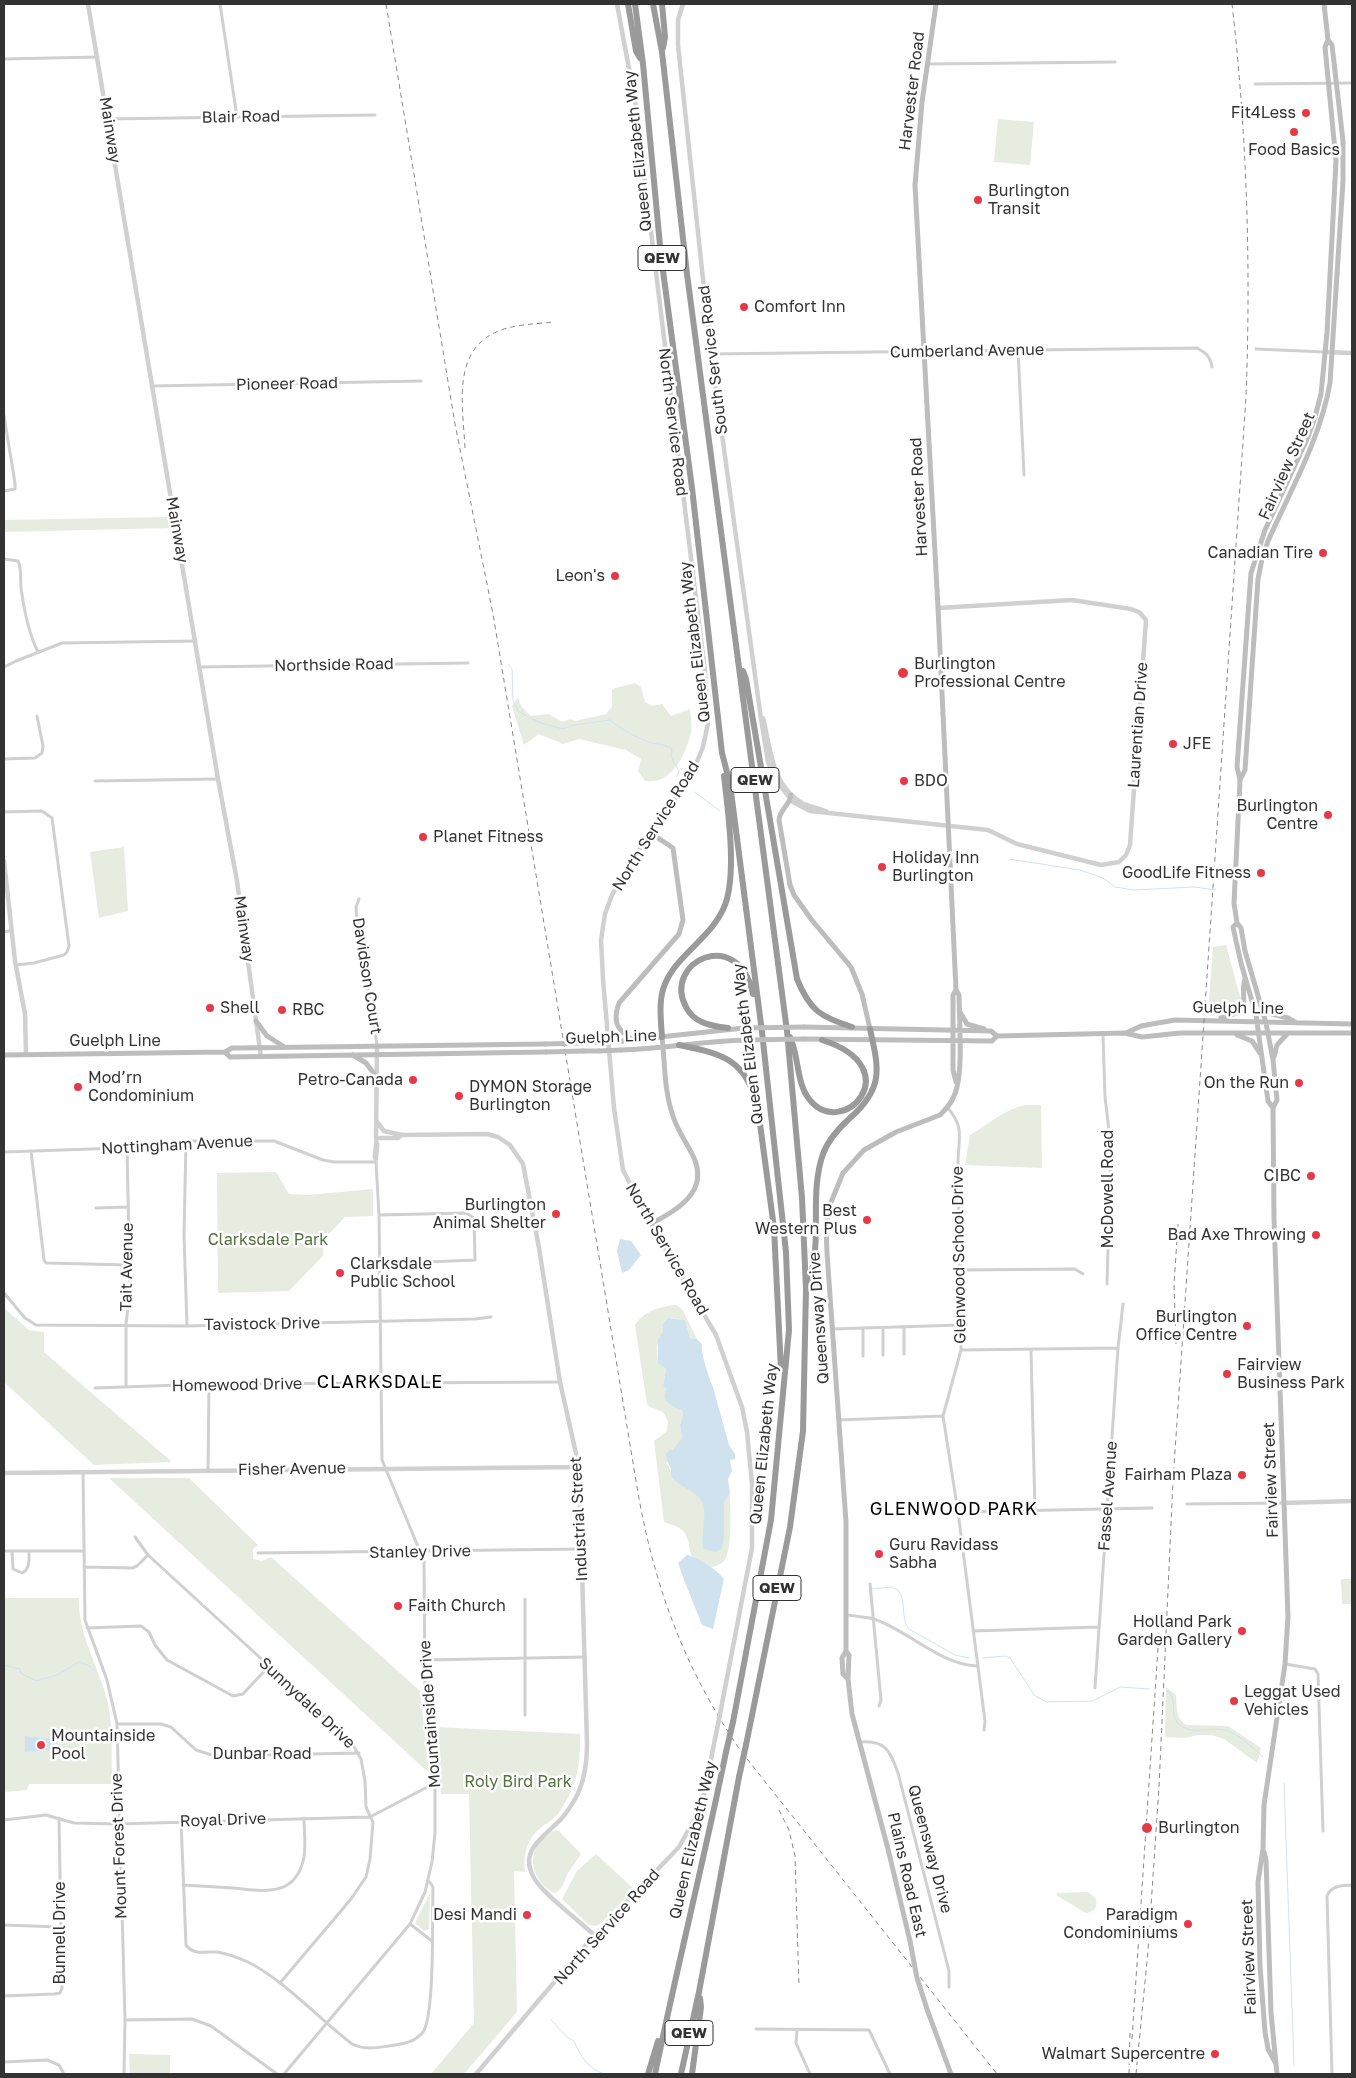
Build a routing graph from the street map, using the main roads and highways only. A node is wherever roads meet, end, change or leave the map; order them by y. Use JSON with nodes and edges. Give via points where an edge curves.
{"nodes":[{"id":1,"x":628,"y":4,"type":"edge"},
{"id":2,"x":635,"y":4,"type":"edge"},
{"id":3,"x":653,"y":4,"type":"edge"},
{"id":4,"x":662,"y":4,"type":"edge"},
{"id":5,"x":936,"y":4,"type":"edge"},
{"id":6,"x":1324,"y":4,"type":"edge"},
{"id":7,"x":1328,"y":40,"type":"junction"},
{"id":8,"x":662,"y":52,"type":"junction"},
{"id":9,"x":643,"y":64,"type":"junction"},
{"id":10,"x":739,"y":661,"type":"junction"},
{"id":11,"x":722,"y":753,"type":"junction"},
{"id":12,"x":1240,"y":780,"type":"junction"},
{"id":13,"x":791,"y":797,"type":"road end"},
{"id":14,"x":652,"y":834,"type":"road end"},
{"id":15,"x":1237,"y":923,"type":"junction"},
{"id":16,"x":1245,"y":978,"type":"junction"},
{"id":17,"x":956,"y":990,"type":"junction"},
{"id":18,"x":1260,"y":998,"type":"junction"},
{"id":19,"x":959,"y":1007,"type":"junction"},
{"id":20,"x":1213,"y":1019,"type":"junction"},
{"id":21,"x":256,"y":1021,"type":"road end"},
{"id":22,"x":1257,"y":1022,"type":"junction"},
{"id":23,"x":1296,"y":1022,"type":"junction"},
{"id":24,"x":1266,"y":1023,"type":"junction"},
{"id":25,"x":1352,"y":1024,"type":"edge"},
{"id":26,"x":852,"y":1027,"type":"junction"},
{"id":27,"x":728,"y":1028,"type":"junction"},
{"id":28,"x":870,"y":1028,"type":"junction"},
{"id":29,"x":787,"y":1031,"type":"junction"},
{"id":30,"x":956,"y":1031,"type":"junction"},
{"id":31,"x":991,"y":1031,"type":"junction"},
{"id":32,"x":762,"y":1032,"type":"junction"},
{"id":33,"x":1125,"y":1033,"type":"junction"},
{"id":34,"x":1234,"y":1033,"type":"junction"},
{"id":35,"x":1259,"y":1033,"type":"junction"},
{"id":36,"x":1352,"y":1033,"type":"edge"},
{"id":37,"x":1268,"y":1034,"type":"junction"},
{"id":38,"x":1287,"y":1034,"type":"junction"},
{"id":39,"x":997,"y":1036,"type":"junction"},
{"id":40,"x":662,"y":1037,"type":"junction"},
{"id":41,"x":822,"y":1040,"type":"junction"},
{"id":42,"x":872,"y":1040,"type":"junction"},
{"id":43,"x":634,"y":1041,"type":"junction"},
{"id":44,"x":956,"y":1041,"type":"junction"},
{"id":45,"x":679,"y":1045,"type":"junction"},
{"id":46,"x":291,"y":1047,"type":"junction"},
{"id":47,"x":663,"y":1048,"type":"junction"},
{"id":48,"x":225,"y":1052,"type":"junction"},
{"id":49,"x":4,"y":1055,"type":"edge"},
{"id":50,"x":352,"y":1055,"type":"junction"},
{"id":51,"x":1262,"y":1059,"type":"junction"},
{"id":52,"x":1273,"y":1060,"type":"junction"},
{"id":53,"x":378,"y":1079,"type":"road end"},
{"id":54,"x":1273,"y":1108,"type":"junction"},
{"id":55,"x":651,"y":1224,"type":"road end"},
{"id":56,"x":806,"y":1289,"type":"junction"},
{"id":57,"x":780,"y":1426,"type":"junction"},
{"id":58,"x":847,"y":1615,"type":"joint"},
{"id":59,"x":1263,"y":1849,"type":"junction"},
{"id":60,"x":699,"y":1992,"type":"junction"},
{"id":61,"x":669,"y":2001,"type":"junction"},
{"id":62,"x":1275,"y":2062,"type":"junction"},
{"id":63,"x":648,"y":2074,"type":"edge"},
{"id":64,"x":655,"y":2074,"type":"edge"},
{"id":65,"x":681,"y":2074,"type":"edge"},
{"id":66,"x":692,"y":2074,"type":"edge"},
{"id":67,"x":951,"y":2074,"type":"edge"},
{"id":68,"x":1277,"y":2074,"type":"edge"}],
"edges":[{"from":1,"to":9,"type":"highway","via":[[636,51]]},
{"from":2,"to":9,"type":"highway","name":"Queen Elizabeth Way","number":"QEW"},
{"from":3,"to":8,"type":"highway","name":"Queen Elizabeth Way","number":"QEW"},
{"from":4,"to":8,"type":"highway","via":[[665,37]]},
{"from":5,"to":17,"type":"main road","name":"Harvester Road","via":[[922,102],[915,185]]},
{"from":6,"to":7,"type":"main road","name":"Fairview Street"},
{"from":7,"to":12,"type":"main road","name":"Fairview Street","via":[[1325,48],[1336,161],[1321,394],[1315,417],[1265,530],[1251,573],[1237,767]]},
{"from":7,"to":12,"type":"main road","name":"Fairview Street","via":[[1332,44],[1344,151],[1344,181],[1326,407],[1317,435],[1262,559],[1255,614],[1245,770]]},
{"from":8,"to":10,"type":"highway","name":"Queen Elizabeth Way","number":"QEW","via":[[686,267]]},
{"from":9,"to":11,"type":"highway","name":"Queen Elizabeth Way","number":"QEW","via":[[662,256]]},
{"from":10,"to":26,"type":"highway","via":[[746,679],[796,979],[811,1007],[826,1018]]},
{"from":10,"to":29,"type":"highway","name":"Queen Elizabeth Way","number":"QEW"},
{"from":11,"to":32,"type":"highway","name":"Queen Elizabeth Way","number":"QEW","via":[[730,784]]},
{"from":11,"to":40,"type":"highway","via":[[730,849],[729,891],[715,923],[665,983],[661,1005]]},
{"from":12,"to":15,"type":"main road","name":"Fairview Street","via":[[1234,903]]},
{"from":13,"to":28,"type":"main road","via":[[779,818],[790,885],[799,904],[851,966]]},
{"from":14,"to":43,"type":"main road","via":[[673,848],[683,920],[679,934],[619,1003],[615,1014],[617,1025]]},
{"from":15,"to":16,"type":"main road","name":"Fairview Street","via":[[1233,927]]},
{"from":15,"to":18,"type":"main road","name":"Fairview Street"},
{"from":16,"to":20,"type":"main road","via":[[1245,998],[1241,1008],[1229,1016]]},
{"from":16,"to":22,"type":"main road","name":"Fairview Street"},
{"from":17,"to":19,"type":"main road","name":"Harvester Road"},
{"from":17,"to":30,"type":"main road","name":"Harvester Road","via":[[953,995]]},
{"from":18,"to":23,"type":"main road","via":[[1272,1014]]},
{"from":18,"to":24,"type":"main road","name":"Fairview Street"},
{"from":19,"to":30,"type":"main road","name":"Harvester Road"},
{"from":19,"to":31,"type":"main road","via":[[967,1024]]},
{"from":20,"to":22,"type":"main road","name":"Guelph Line"},
{"from":20,"to":33,"type":"main road","name":"Guelph Line","via":[[1175,1020],[1140,1026]]},
{"from":21,"to":46,"type":"main road","via":[[271,1040]]},
{"from":22,"to":24,"type":"main road","name":"Guelph Line"},
{"from":22,"to":35,"type":"main road","name":"Fairview Street"},
{"from":23,"to":24,"type":"main road","name":"Guelph Line"},
{"from":23,"to":25,"type":"main road","name":"Guelph Line"},
{"from":24,"to":37,"type":"main road","name":"Fairview Street"},
{"from":26,"to":27,"type":"main road","name":"Guelph Line","bridge":true},
{"from":26,"to":28,"type":"main road","name":"Guelph Line"},
{"from":27,"to":32,"type":"highway","via":[[702,1022],[688,1012],[683,1001],[681,987],[685,974],[702,958],[725,956],[741,966],[748,977]]},
{"from":27,"to":40,"type":"main road","name":"Guelph Line"},
{"from":28,"to":30,"type":"main road","name":"Guelph Line"},
{"from":28,"to":42,"type":"highway"},
{"from":29,"to":41,"type":"highway","via":[[808,1098],[824,1109],[841,1112],[862,1097],[866,1076],[855,1056]]},
{"from":29,"to":56,"type":"highway","name":"Queen Elizabeth Way","number":"QEW","via":[[802,1198]]},
{"from":30,"to":31,"type":"main road","name":"Guelph Line"},
{"from":30,"to":44,"type":"main road","name":"Harvester Road"},
{"from":31,"to":39,"type":"main road"},
{"from":32,"to":57,"type":"highway","name":"Queen Elizabeth Way","number":"QEW","via":[[786,1252],[789,1330]]},
{"from":33,"to":34,"type":"main road","name":"Guelph Line","via":[[1142,1036]]},
{"from":33,"to":39,"type":"main road","name":"Guelph Line"},
{"from":34,"to":35,"type":"main road","name":"Guelph Line"},
{"from":34,"to":51,"type":"main road","via":[[1252,1041]]},
{"from":35,"to":37,"type":"main road","name":"Guelph Line"},
{"from":35,"to":51,"type":"main road","name":"Fairview Street"},
{"from":36,"to":38,"type":"main road","name":"Guelph Line"},
{"from":37,"to":38,"type":"main road","name":"Guelph Line"},
{"from":37,"to":52,"type":"main road","name":"Fairview Street"},
{"from":38,"to":52,"type":"main road","via":[[1277,1045]]},
{"from":39,"to":44,"type":"main road","name":"Guelph Line","via":[[992,1041]]},
{"from":40,"to":43,"type":"main road","name":"Guelph Line"},
{"from":40,"to":47,"type":"main road"},
{"from":41,"to":42,"type":"main road","name":"Guelph Line"},
{"from":41,"to":45,"type":"main road","name":"Guelph Line","bridge":true,"via":[[716,1041]]},
{"from":42,"to":44,"type":"main road","name":"Guelph Line"},
{"from":42,"to":56,"type":"highway","via":[[877,1072],[875,1088],[869,1099],[832,1138],[822,1155],[814,1262]]},
{"from":43,"to":46,"type":"main road","name":"Guelph Line","bridge":true},
{"from":44,"to":58,"type":"main road","name":"Queensway Drive","via":[[959,1069],[955,1094],[948,1108],[864,1150],[838,1182],[829,1207],[826,1228],[846,1522]]},
{"from":45,"to":47,"type":"main road","name":"Guelph Line"},
{"from":45,"to":57,"type":"highway","via":[[730,1061],[742,1071],[754,1092],[774,1228],[782,1376]]},
{"from":46,"to":48,"type":"main road","name":"Guelph Line","via":[[232,1048]]},
{"from":47,"to":50,"type":"main road","name":"Guelph Line","bridge":true},
{"from":47,"to":55,"type":"main road","via":[[672,1114],[694,1159],[697,1173],[689,1198]]},
{"from":48,"to":49,"type":"main road","name":"Guelph Line"},
{"from":48,"to":50,"type":"main road","name":"Guelph Line","via":[[230,1057]]},
{"from":50,"to":53,"type":"main road","via":[[366,1063]]},
{"from":51,"to":54,"type":"main road","name":"Fairview Street","via":[[1268,1101]]},
{"from":52,"to":54,"type":"main road","name":"Fairview Street","via":[[1277,1100]]},
{"from":54,"to":59,"type":"main road","name":"Fairview Street","via":[[1288,1617],[1285,1664],[1266,1788]]},
{"from":56,"to":60,"type":"highway","name":"Queen Elizabeth Way","number":"QEW","bridge":true,"via":[[803,1431],[790,1527]]},
{"from":57,"to":61,"type":"highway","name":"Queen Elizabeth Way","number":"QEW","bridge":true,"via":[[771,1520],[733,1722],[706,1853]]},
{"from":58,"to":67,"type":"main road","name":"Plains Road East","bridge":true,"via":[[846,1651],[852,1714],[886,1840],[917,1978]]},
{"from":59,"to":62,"type":"main road","name":"Fairview Street"},
{"from":59,"to":62,"type":"main road","name":"Fairview Street","via":[[1258,1882],[1260,1966],[1265,2032],[1268,2049]]},
{"from":60,"to":65,"type":"highway","name":"Queen Elizabeth Way","number":"QEW"},
{"from":60,"to":66,"type":"highway","via":[[701,2008]]},
{"from":61,"to":63,"type":"highway"},
{"from":61,"to":64,"type":"highway","name":"Queen Elizabeth Way","number":"QEW"},
{"from":62,"to":68,"type":"main road","name":"Fairview Street"}]}
